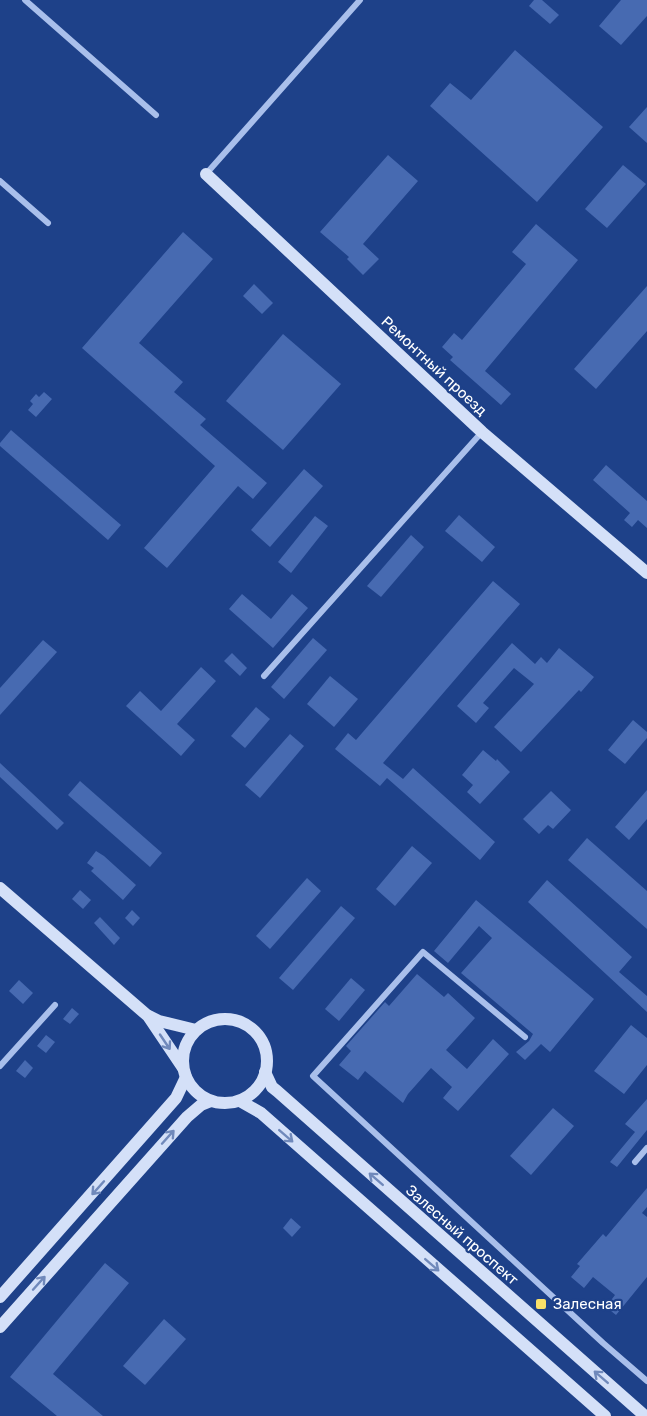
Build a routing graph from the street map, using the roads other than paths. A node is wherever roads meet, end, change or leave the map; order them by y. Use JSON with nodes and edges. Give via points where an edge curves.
{"nodes":[{"id":1,"x":25,"y":0,"type":"edge"},
{"id":2,"x":360,"y":0,"type":"edge"},
{"id":3,"x":156,"y":115,"type":"dead end"},
{"id":4,"x":206,"y":174,"type":"joint"},
{"id":5,"x":0,"y":181,"type":"edge"},
{"id":6,"x":48,"y":223,"type":"dead end"},
{"id":7,"x":482,"y":432,"type":"junction"},
{"id":8,"x":647,"y":573,"type":"edge"},
{"id":9,"x":264,"y":676,"type":"dead end"},
{"id":10,"x":0,"y":888,"type":"edge"},
{"id":11,"x":55,"y":1005,"type":"dead end"},
{"id":12,"x":148,"y":1016,"type":"junction"},
{"id":13,"x":196,"y":1030,"type":"junction"},
{"id":14,"x":525,"y":1037,"type":"dead end"},
{"id":15,"x":0,"y":1066,"type":"edge"},
{"id":16,"x":265,"y":1072,"type":"junction"},
{"id":17,"x":184,"y":1073,"type":"junction"},
{"id":18,"x":212,"y":1101,"type":"junction"},
{"id":19,"x":240,"y":1101,"type":"junction"},
{"id":20,"x":647,"y":1148,"type":"edge"},
{"id":21,"x":635,"y":1162,"type":"dead end"},
{"id":22,"x":0,"y":1297,"type":"edge"},
{"id":23,"x":0,"y":1327,"type":"edge"},
{"id":24,"x":647,"y":1381,"type":"edge"},
{"id":25,"x":605,"y":1416,"type":"edge"},
{"id":26,"x":645,"y":1416,"type":"edge"}],
"edges":[{"from":1,"to":3,"type":"street"},
{"from":2,"to":4,"type":"street"},
{"from":4,"to":7,"type":"street","name":"Ремонтный проезд"},
{"from":5,"to":6,"type":"street"},
{"from":7,"to":8,"type":"street","name":"Ремонтный проезд"},
{"from":7,"to":9,"type":"street"},
{"from":10,"to":12,"type":"street"},
{"from":11,"to":15,"type":"street"},
{"from":12,"to":13,"type":"street"},
{"from":12,"to":17,"type":"street","one_way":true},
{"from":13,"to":16,"type":"street","via":[[219,1019],[244,1023],[263,1044]]},
{"from":13,"to":17,"type":"street","via":[[184,1048]]},
{"from":14,"to":24,"type":"street","via":[[423,952],[313,1076]]},
{"from":16,"to":19,"type":"street","via":[[260,1084]]},
{"from":26,"to":16,"type":"street","name":"Залесный проспект","one_way":true,"via":[[272,1087]]},
{"from":17,"to":18,"type":"street","via":[[192,1088]]},
{"from":17,"to":22,"type":"street","one_way":true,"via":[[176,1098]]},
{"from":18,"to":19,"type":"street"},
{"from":23,"to":18,"type":"street","one_way":true,"via":[[187,1117]]},
{"from":19,"to":25,"type":"street","one_way":true,"via":[[261,1113]]},
{"from":20,"to":21,"type":"street"}]}
